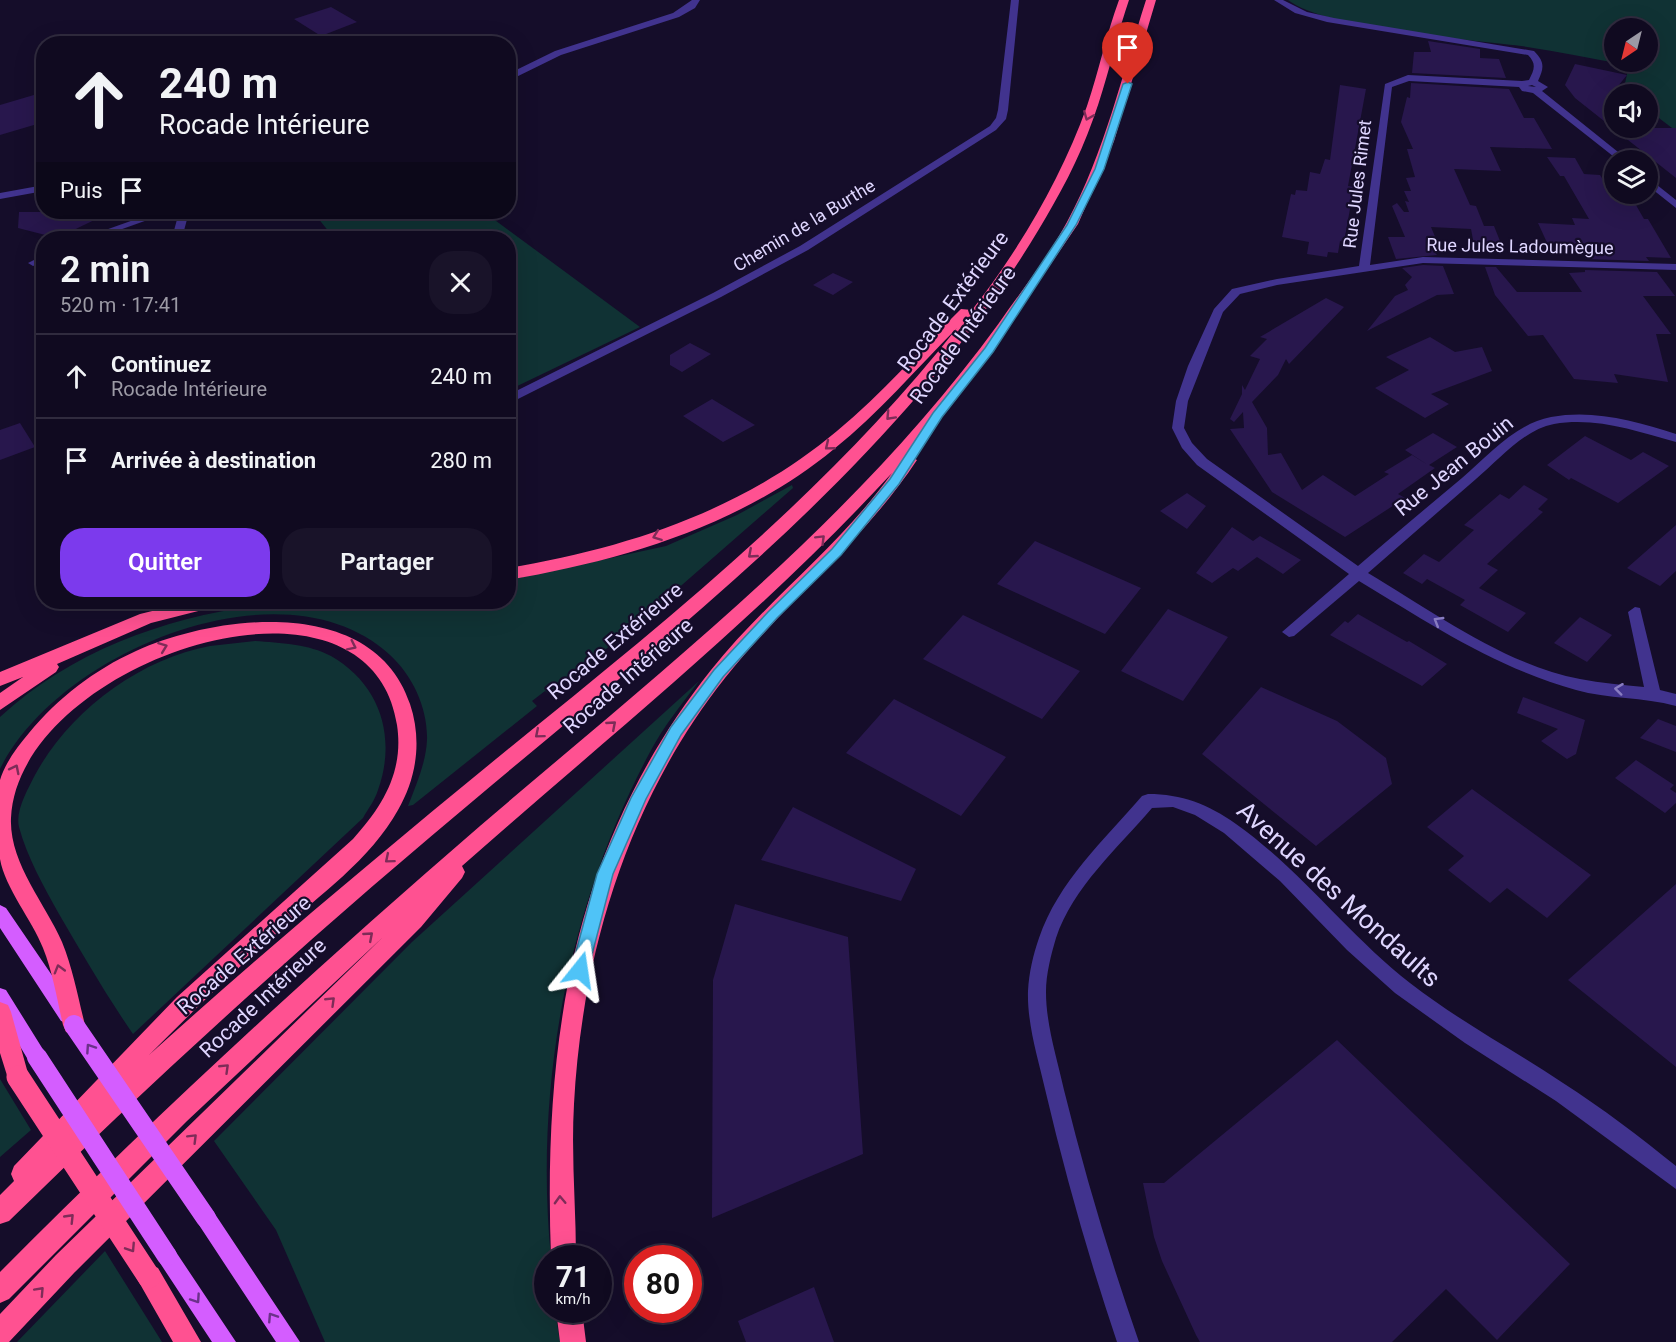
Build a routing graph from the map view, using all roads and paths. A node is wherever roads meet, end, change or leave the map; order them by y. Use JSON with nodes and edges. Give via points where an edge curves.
{"nodes":[{"id":1,"x":696,"y":0,"type":"edge"},
{"id":2,"x":1015,"y":0,"type":"edge"},
{"id":3,"x":1124,"y":0,"type":"edge"},
{"id":4,"x":1151,"y":0,"type":"edge"},
{"id":5,"x":1278,"y":0,"type":"edge"},
{"id":6,"x":516,"y":74,"type":"edge"},
{"id":7,"x":1534,"y":87,"type":"junction"},
{"id":8,"x":1611,"y":150,"type":"edge"},
{"id":9,"x":36,"y":184,"type":"edge"},
{"id":10,"x":36,"y":189,"type":"edge"},
{"id":11,"x":1658,"y":189,"type":"edge"},
{"id":12,"x":0,"y":191,"type":"edge"},
{"id":13,"x":0,"y":196,"type":"edge"},
{"id":14,"x":1676,"y":205,"type":"edge"},
{"id":15,"x":144,"y":219,"type":"edge"},
{"id":16,"x":108,"y":231,"type":"edge"},
{"id":17,"x":36,"y":262,"type":"edge"},
{"id":18,"x":33,"y":263,"type":"dead end"},
{"id":19,"x":1676,"y":267,"type":"edge"},
{"id":20,"x":1364,"y":268,"type":"junction"},
{"id":21,"x":1006,"y":273,"type":"junction"},
{"id":22,"x":516,"y":396,"type":"edge"},
{"id":23,"x":937,"y":415,"type":"junction"},
{"id":24,"x":1676,"y":438,"type":"edge"},
{"id":25,"x":516,"y":572,"type":"edge"},
{"id":26,"x":1357,"y":573,"type":"junction"},
{"id":27,"x":183,"y":609,"type":"edge"},
{"id":28,"x":1635,"y":612,"type":"dead end"},
{"id":29,"x":1289,"y":632,"type":"dead end"},
{"id":30,"x":76,"y":649,"type":"junction"},
{"id":31,"x":0,"y":679,"type":"edge"},
{"id":32,"x":1653,"y":694,"type":"junction"},
{"id":33,"x":1676,"y":700,"type":"edge"},
{"id":34,"x":0,"y":703,"type":"edge"},
{"id":35,"x":488,"y":831,"type":"junction"},
{"id":36,"x":0,"y":913,"type":"edge"},
{"id":37,"x":0,"y":996,"type":"edge"},
{"id":38,"x":0,"y":1012,"type":"edge"},
{"id":39,"x":74,"y":1025,"type":"junction"},
{"id":40,"x":1676,"y":1179,"type":"edge"},
{"id":41,"x":0,"y":1198,"type":"edge"},
{"id":42,"x":0,"y":1212,"type":"edge"},
{"id":43,"x":563,"y":1245,"type":"edge"},
{"id":44,"x":0,"y":1290,"type":"edge"},
{"id":45,"x":571,"y":1323,"type":"edge"},
{"id":46,"x":0,"y":1333,"type":"edge"},
{"id":47,"x":188,"y":1342,"type":"edge"},
{"id":48,"x":225,"y":1342,"type":"edge"},
{"id":49,"x":289,"y":1342,"type":"edge"},
{"id":50,"x":573,"y":1342,"type":"edge"},
{"id":51,"x":1128,"y":1342,"type":"edge"}],
"edges":[{"from":1,"to":6,"type":"street","via":[[676,15],[558,53]]},
{"from":2,"to":22,"type":"street","name":"Chemin de la Burthe","via":[[1003,110],[993,128],[804,248]]},
{"from":3,"to":21,"type":"highway","name":"Rocade Extérieure","one_way":true,"via":[[1097,92],[1068,165]]},
{"from":4,"to":23,"type":"highway","name":"Rocade Intérieure","via":[[1100,169],[1071,225],[989,350]]},
{"from":5,"to":7,"type":"street","via":[[1287,7],[1334,21],[1531,53],[1538,60],[1539,69]]},
{"from":7,"to":8,"type":"street"},
{"from":7,"to":20,"type":"street","name":"Rue Jules Rimet","via":[[1408,78],[1388,86]]},
{"from":9,"to":12,"type":"street"},
{"from":10,"to":13,"type":"street"},
{"from":11,"to":14,"type":"street"},
{"from":15,"to":16,"type":"street"},
{"from":17,"to":18,"type":"street"},
{"from":19,"to":20,"type":"street","name":"Rue Jules Ladoumègue","via":[[1423,260]]},
{"from":20,"to":26,"type":"street","name":"Rue Jules Rimet","via":[[1236,291],[1218,311],[1194,366],[1178,428],[1186,445],[1202,462]]},
{"from":21,"to":25,"type":"highway","one_way":true,"via":[[857,422],[784,478],[735,505],[650,539]]},
{"from":21,"to":42,"type":"highway","name":"Rocade Extérieure","one_way":true,"via":[[904,402],[779,529],[662,633],[224,1001]]},
{"from":35,"to":23,"type":"highway","name":"Rocade Intérieure","one_way":true,"via":[[816,545]]},
{"from":43,"to":23,"type":"highway","one_way":true,"via":[[559,1196],[564,1078],[580,970],[605,874],[639,798],[683,721],[718,674],[895,482]]},
{"from":24,"to":26,"type":"street","name":"Rue Jean Bouin","via":[[1613,421],[1549,421],[1521,435]]},
{"from":26,"to":29,"type":"street","name":"Rue Jean Bouin"},
{"from":32,"to":26,"type":"street","name":"Rue Jules Rimet","one_way":true,"via":[[1579,685],[1528,669],[1479,646]]},
{"from":27,"to":30,"type":"highway","via":[[146,618]]},
{"from":28,"to":32,"type":"street"},
{"from":30,"to":31,"type":"highway"},
{"from":30,"to":34,"type":"highway"},
{"from":32,"to":33,"type":"street","name":"Rue Jules Rimet"},
{"from":44,"to":35,"type":"highway","name":"Rocade Intérieure","one_way":true,"via":[[302,995]]},
{"from":46,"to":35,"type":"highway","one_way":true,"via":[[414,921]]},
{"from":36,"to":39,"type":"main road"},
{"from":37,"to":48,"type":"main road","one_way":true,"bridge":true},
{"from":38,"to":47,"type":"highway","one_way":true,"bridge":true,"via":[[18,1077]]},
{"from":39,"to":41,"type":"highway","one_way":true,"via":[[51,942],[18,883],[0,824],[1,796],[41,729],[64,706],[130,661],[196,636],[263,627],[299,630],[333,637],[361,650],[380,666],[406,715],[406,762],[398,792],[387,809],[344,861],[208,982]]},
{"from":49,"to":39,"type":"main road","one_way":true,"bridge":true},
{"from":40,"to":51,"type":"street","name":"Avenue des Mondaults","via":[[1562,1094],[1436,1014],[1381,972],[1247,841],[1210,814],[1184,802],[1162,798],[1148,801],[1070,891],[1048,936],[1037,992],[1041,1031],[1062,1120],[1106,1279]]},
{"from":45,"to":50,"type":"highway"}]}
